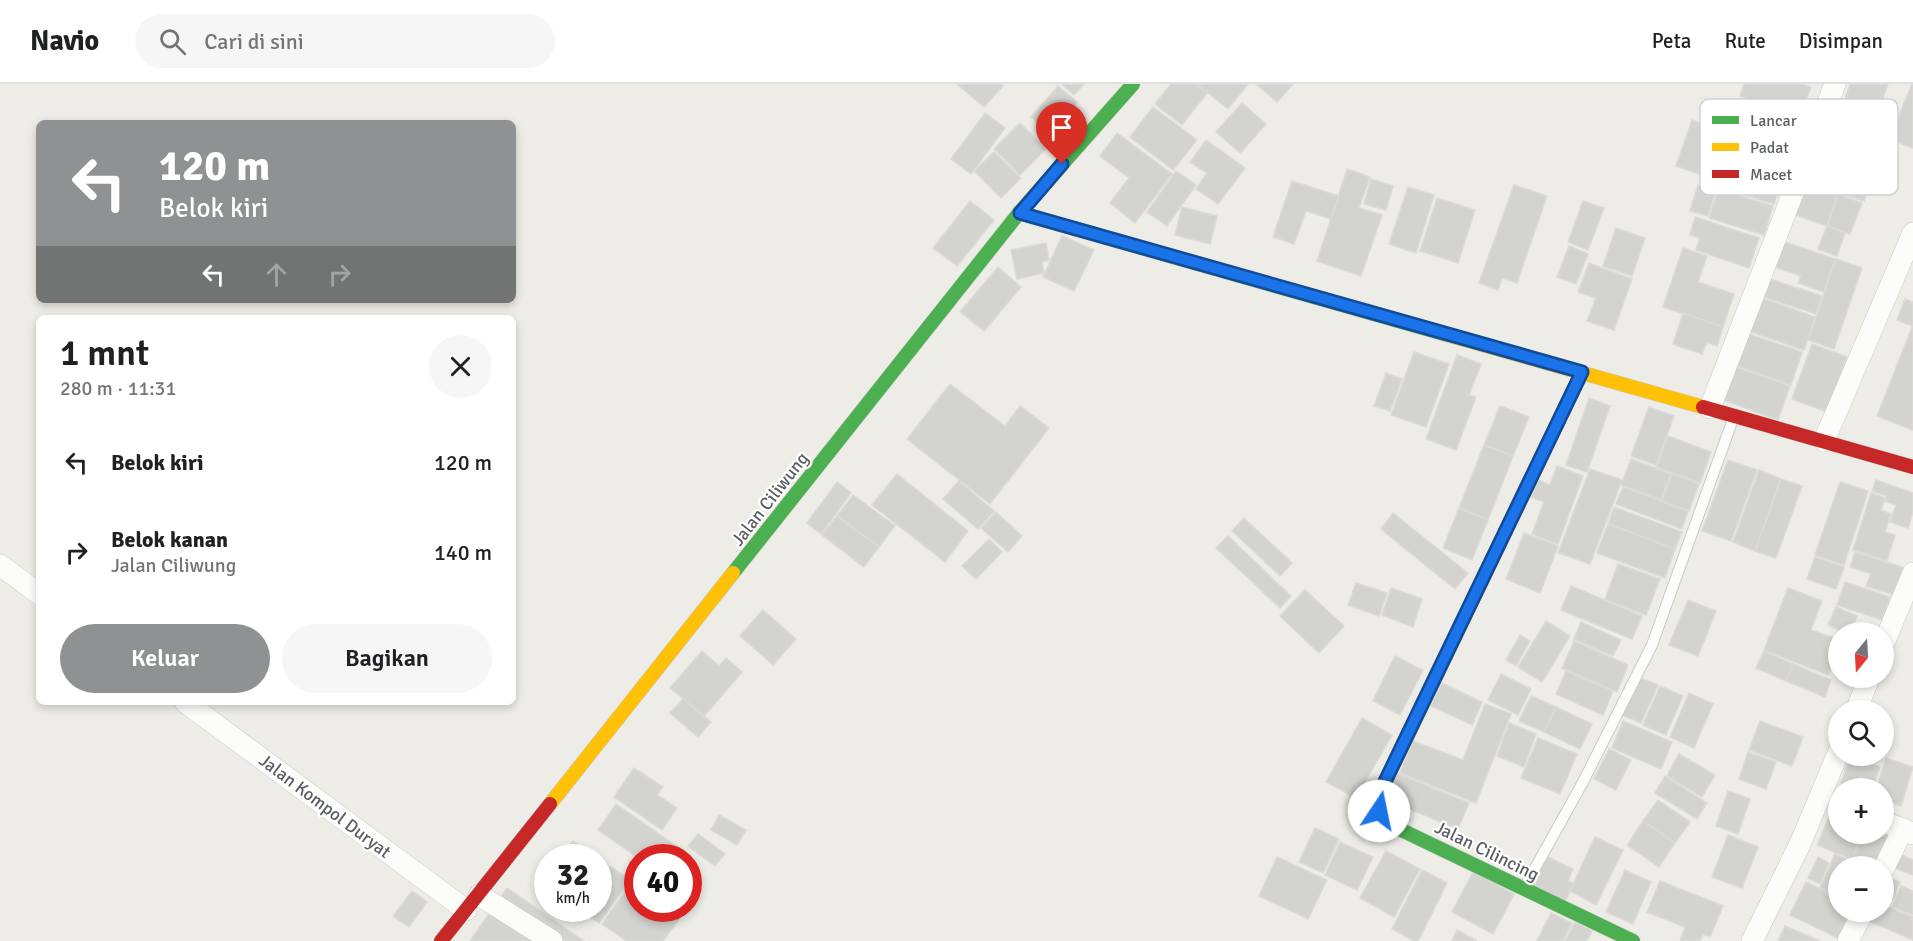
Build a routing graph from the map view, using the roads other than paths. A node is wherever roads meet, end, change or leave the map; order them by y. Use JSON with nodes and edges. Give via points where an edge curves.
{"nodes":[{"id":1,"x":1133,"y":84,"type":"edge"},
{"id":2,"x":1835,"y":84,"type":"edge"},
{"id":3,"x":1829,"y":99,"type":"edge"},
{"id":4,"x":1792,"y":195,"type":"edge"},
{"id":5,"x":1020,"y":213,"type":"junction"},
{"id":6,"x":1913,"y":233,"type":"edge"},
{"id":7,"x":1582,"y":372,"type":"junction"},
{"id":8,"x":1710,"y":408,"type":"junction"},
{"id":9,"x":1734,"y":415,"type":"junction"},
{"id":10,"x":1824,"y":441,"type":"junction"},
{"id":11,"x":1913,"y":466,"type":"edge"},
{"id":12,"x":0,"y":565,"type":"edge"},
{"id":13,"x":1913,"y":573,"type":"edge"},
{"id":14,"x":36,"y":592,"type":"edge"},
{"id":15,"x":1892,"y":622,"type":"edge"},
{"id":16,"x":189,"y":705,"type":"edge"},
{"id":17,"x":1828,"y":802,"type":"edge"},
{"id":18,"x":1900,"y":828,"type":"edge"},
{"id":19,"x":1889,"y":856,"type":"edge"},
{"id":20,"x":1524,"y":889,"type":"junction"},
{"id":21,"x":472,"y":902,"type":"junction"},
{"id":22,"x":1858,"y":922,"type":"edge"},
{"id":23,"x":441,"y":941,"type":"edge"},
{"id":24,"x":552,"y":941,"type":"edge"},
{"id":25,"x":1633,"y":941,"type":"edge"},
{"id":26,"x":1752,"y":941,"type":"edge"},
{"id":27,"x":1848,"y":941,"type":"edge"}],
"edges":[{"from":1,"to":5,"type":"street","name":"Jalan Ciliwung"},
{"from":2,"to":3,"type":"street"},
{"from":4,"to":8,"type":"street"},
{"from":5,"to":7,"type":"street"},
{"from":5,"to":21,"type":"street","name":"Jalan Ciliwung"},
{"from":6,"to":10,"type":"street"},
{"from":7,"to":8,"type":"street"},
{"from":7,"to":20,"type":"street","name":"Jalan Cilincing","via":[[1378,796],[1379,811],[1393,826]]},
{"from":8,"to":9,"type":"street"},
{"from":9,"to":10,"type":"street"},
{"from":9,"to":20,"type":"lane","via":[[1652,645]]},
{"from":10,"to":11,"type":"street"},
{"from":12,"to":14,"type":"street"},
{"from":13,"to":15,"type":"street"},
{"from":16,"to":21,"type":"street","name":"Jalan Kompol Duryat"},
{"from":17,"to":26,"type":"street","via":[[1800,844]]},
{"from":18,"to":19,"type":"street"},
{"from":20,"to":25,"type":"street","name":"Jalan Cilincing"},
{"from":21,"to":23,"type":"street","name":"Jalan Ciliwung"},
{"from":21,"to":24,"type":"street","name":"Jalan Kompol Duryat"},
{"from":22,"to":27,"type":"street"}]}
